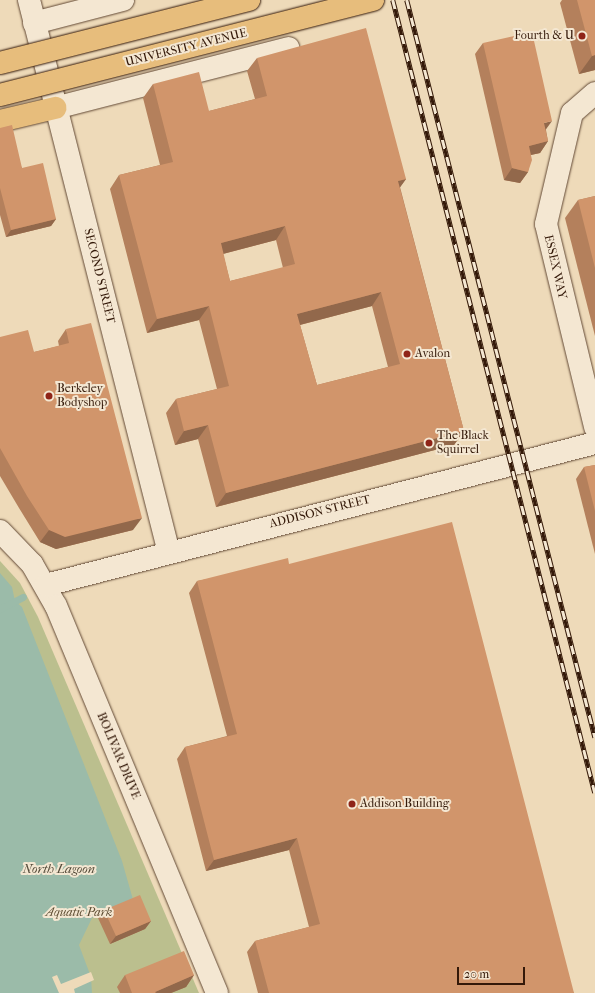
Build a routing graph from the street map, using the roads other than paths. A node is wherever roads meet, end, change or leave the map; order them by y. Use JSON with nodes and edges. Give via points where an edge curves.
{"nodes":[{"id":1,"x":29,"y":0,"type":"edge"},
{"id":2,"x":123,"y":0,"type":"edge"},
{"id":3,"x":249,"y":0,"type":"edge"},
{"id":4,"x":373,"y":0,"type":"edge"},
{"id":5,"x":34,"y":23,"type":"junction"},
{"id":6,"x":288,"y":48,"type":"edge"},
{"id":7,"x":0,"y":63,"type":"edge"},
{"id":8,"x":595,"y":93,"type":"edge"},
{"id":9,"x":0,"y":95,"type":"edge"},
{"id":10,"x":55,"y":108,"type":"junction"},
{"id":11,"x":0,"y":122,"type":"edge"},
{"id":12,"x":595,"y":427,"type":"edge"},
{"id":13,"x":595,"y":443,"type":"edge"},
{"id":14,"x":0,"y":531,"type":"edge"},
{"id":15,"x":169,"y":553,"type":"junction"},
{"id":16,"x":46,"y":585,"type":"junction"},
{"id":17,"x":214,"y":985,"type":"edge"}],
"edges":[{"from":1,"to":5,"type":"street","name":"SECOND STREET"},
{"from":2,"to":5,"type":"street"},
{"from":3,"to":7,"type":"main road","bridge":true},
{"from":4,"to":9,"type":"main road","name":"UNIVERSITY AVENUE","bridge":true},
{"from":5,"to":10,"type":"street","name":"SECOND STREET"},
{"from":6,"to":10,"type":"street"},
{"from":8,"to":12,"type":"street","name":"ESSEX WAY","via":[[572,113],[546,224]]},
{"from":10,"to":11,"type":"main road"},
{"from":10,"to":15,"type":"street","name":"SECOND STREET"},
{"from":13,"to":15,"type":"street","name":"ADDISON STREET"},
{"from":14,"to":16,"type":"street","name":"BOLIVAR DRIVE","via":[[32,564]]},
{"from":15,"to":16,"type":"street","name":"ADDISON STREET"},
{"from":16,"to":17,"type":"street","name":"BOLIVAR DRIVE"}]}
